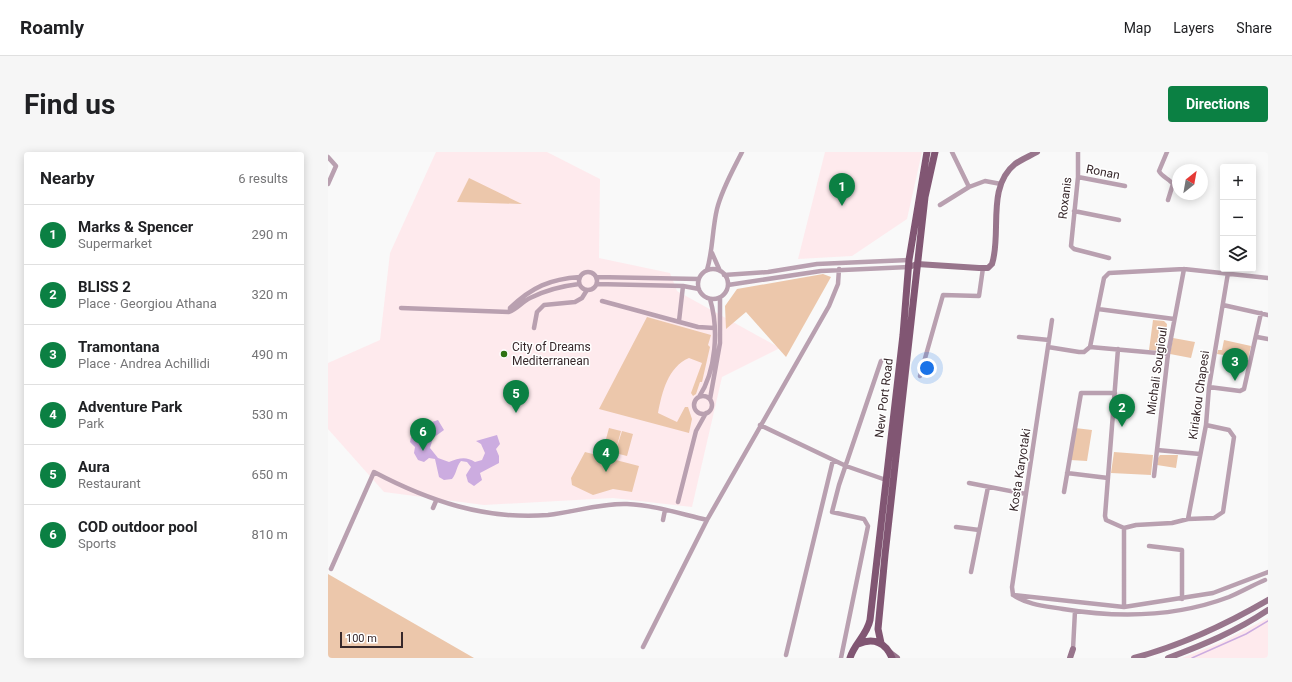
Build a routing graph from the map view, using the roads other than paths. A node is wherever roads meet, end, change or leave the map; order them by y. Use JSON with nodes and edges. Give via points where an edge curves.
{"nodes":[{"id":1,"x":742,"y":152,"type":"edge"},
{"id":2,"x":927,"y":152,"type":"edge"},
{"id":3,"x":934,"y":152,"type":"edge"},
{"id":4,"x":952,"y":152,"type":"edge"},
{"id":5,"x":1037,"y":152,"type":"edge"},
{"id":6,"x":1078,"y":152,"type":"edge"},
{"id":7,"x":1167,"y":152,"type":"edge"},
{"id":8,"x":328,"y":157,"type":"edge"},
{"id":9,"x":1078,"y":177,"type":"junction"},
{"id":10,"x":328,"y":184,"type":"edge"},
{"id":11,"x":1001,"y":184,"type":"junction"},
{"id":12,"x":1125,"y":186,"type":"dead end"},
{"id":13,"x":969,"y":187,"type":"junction"},
{"id":14,"x":1168,"y":200,"type":"dead end"},
{"id":15,"x":940,"y":205,"type":"dead end"},
{"id":16,"x":1074,"y":211,"type":"junction"},
{"id":17,"x":1119,"y":220,"type":"dead end"},
{"id":18,"x":712,"y":253,"type":"junction"},
{"id":19,"x":1109,"y":258,"type":"dead end"},
{"id":20,"x":909,"y":263,"type":"junction"},
{"id":21,"x":917,"y":264,"type":"junction"},
{"id":22,"x":983,"y":268,"type":"junction"},
{"id":23,"x":839,"y":269,"type":"junction"},
{"id":24,"x":1184,"y":269,"type":"junction"},
{"id":25,"x":707,"y":270,"type":"junction"},
{"id":26,"x":720,"y":271,"type":"junction"},
{"id":27,"x":1228,"y":273,"type":"junction"},
{"id":28,"x":724,"y":274,"type":"junction"},
{"id":29,"x":580,"y":277,"type":"junction"},
{"id":30,"x":596,"y":277,"type":"junction"},
{"id":31,"x":1268,"y":278,"type":"edge"},
{"id":32,"x":699,"y":279,"type":"junction"},
{"id":33,"x":580,"y":284,"type":"junction"},
{"id":34,"x":597,"y":284,"type":"junction"},
{"id":35,"x":728,"y":285,"type":"junction"},
{"id":36,"x":683,"y":286,"type":"junction"},
{"id":37,"x":699,"y":289,"type":"junction"},
{"id":38,"x":587,"y":290,"type":"junction"},
{"id":39,"x":720,"y":298,"type":"junction"},
{"id":40,"x":710,"y":299,"type":"junction"},
{"id":41,"x":602,"y":301,"type":"dead end"},
{"id":42,"x":1223,"y":305,"type":"junction"},
{"id":43,"x":401,"y":308,"type":"dead end"},
{"id":44,"x":1098,"y":309,"type":"junction"},
{"id":45,"x":510,"y":311,"type":"junction"},
{"id":46,"x":1261,"y":313,"type":"junction"},
{"id":47,"x":1268,"y":315,"type":"edge"},
{"id":48,"x":1174,"y":319,"type":"junction"},
{"id":49,"x":1052,"y":320,"type":"dead end"},
{"id":50,"x":679,"y":321,"type":"junction"},
{"id":51,"x":534,"y":328,"type":"dead end"},
{"id":52,"x":714,"y":328,"type":"junction"},
{"id":53,"x":1019,"y":337,"type":"dead end"},
{"id":54,"x":1257,"y":337,"type":"junction"},
{"id":55,"x":1268,"y":339,"type":"edge"},
{"id":56,"x":1049,"y":340,"type":"junction"},
{"id":57,"x":1090,"y":347,"type":"junction"},
{"id":58,"x":1048,"y":348,"type":"junction"},
{"id":59,"x":1118,"y":349,"type":"junction"},
{"id":60,"x":1168,"y":354,"type":"junction"},
{"id":61,"x":881,"y":361,"type":"dead end"},
{"id":62,"x":920,"y":376,"type":"dead end"},
{"id":63,"x":1209,"y":387,"type":"junction"},
{"id":64,"x":1115,"y":393,"type":"junction"},
{"id":65,"x":699,"y":397,"type":"junction"},
{"id":66,"x":710,"y":399,"type":"junction"},
{"id":67,"x":697,"y":411,"type":"junction"},
{"id":68,"x":706,"y":413,"type":"junction"},
{"id":69,"x":1206,"y":425,"type":"junction"},
{"id":70,"x":760,"y":426,"type":"junction"},
{"id":71,"x":696,"y":431,"type":"junction"},
{"id":72,"x":1157,"y":450,"type":"junction"},
{"id":73,"x":1200,"y":454,"type":"junction"},
{"id":74,"x":833,"y":460,"type":"junction"},
{"id":75,"x":846,"y":466,"type":"junction"},
{"id":76,"x":1067,"y":473,"type":"junction"},
{"id":77,"x":1154,"y":476,"type":"dead end"},
{"id":78,"x":1108,"y":478,"type":"junction"},
{"id":79,"x":886,"y":480,"type":"junction"},
{"id":80,"x":969,"y":483,"type":"dead end"},
{"id":81,"x":988,"y":487,"type":"junction"},
{"id":82,"x":1064,"y":492,"type":"dead end"},
{"id":83,"x":1026,"y":494,"type":"junction"},
{"id":84,"x":436,"y":501,"type":"junction"},
{"id":85,"x":678,"y":502,"type":"dead end"},
{"id":86,"x":433,"y":508,"type":"dead end"},
{"id":87,"x":665,"y":510,"type":"junction"},
{"id":88,"x":1188,"y":519,"type":"junction"},
{"id":89,"x":662,"y":520,"type":"dead end"},
{"id":90,"x":707,"y":520,"type":"junction"},
{"id":91,"x":956,"y":527,"type":"dead end"},
{"id":92,"x":1124,"y":528,"type":"junction"},
{"id":93,"x":980,"y":530,"type":"junction"},
{"id":94,"x":1149,"y":546,"type":"dead end"},
{"id":95,"x":331,"y":569,"type":"dead end"},
{"id":96,"x":972,"y":572,"type":"dead end"},
{"id":97,"x":1268,"y":572,"type":"edge"},
{"id":98,"x":1265,"y":580,"type":"dead end"},
{"id":99,"x":1213,"y":593,"type":"junction"},
{"id":100,"x":1013,"y":595,"type":"junction"},
{"id":101,"x":1182,"y":599,"type":"junction"},
{"id":102,"x":1268,"y":600,"type":"edge"},
{"id":103,"x":1216,"y":601,"type":"junction"},
{"id":104,"x":1124,"y":607,"type":"junction"},
{"id":105,"x":1268,"y":610,"type":"edge"},
{"id":106,"x":1075,"y":611,"type":"junction"},
{"id":107,"x":881,"y":643,"type":"junction"},
{"id":108,"x":858,"y":644,"type":"junction"},
{"id":109,"x":643,"y":647,"type":"dead end"},
{"id":110,"x":1073,"y":649,"type":"junction"},
{"id":111,"x":786,"y":655,"type":"dead end"},
{"id":112,"x":890,"y":655,"type":"edge"},
{"id":113,"x":841,"y":658,"type":"edge"},
{"id":114,"x":850,"y":658,"type":"edge"},
{"id":115,"x":897,"y":658,"type":"edge"},
{"id":116,"x":1070,"y":658,"type":"edge"},
{"id":117,"x":1075,"y":658,"type":"edge"},
{"id":118,"x":1134,"y":658,"type":"edge"},
{"id":119,"x":1168,"y":658,"type":"edge"}],
"edges":[{"from":1,"to":18,"type":"street","via":[[722,193],[717,210]]},
{"from":2,"to":20,"type":"main road","name":"New Port Road"},
{"from":3,"to":21,"type":"main road","name":"New Port Road","via":[[925,197]]},
{"from":4,"to":13,"type":"street"},
{"from":5,"to":11,"type":"main road","via":[[1015,164]]},
{"from":6,"to":9,"type":"street","name":"Roxanis"},
{"from":7,"to":14,"type":"street","via":[[1159,170],[1173,184]]},
{"from":8,"to":10,"type":"street","via":[[336,166]]},
{"from":9,"to":12,"type":"street","name":"Ronan"},
{"from":9,"to":16,"type":"street","name":"Roxanis"},
{"from":11,"to":13,"type":"street","via":[[985,181]]},
{"from":11,"to":22,"type":"main road","via":[[994,258],[992,264]]},
{"from":13,"to":15,"type":"street"},
{"from":16,"to":17,"type":"street"},
{"from":16,"to":19,"type":"street","name":"Roxanis","via":[[1071,246]]},
{"from":18,"to":25,"type":"street"},
{"from":18,"to":26,"type":"street"},
{"from":20,"to":21,"type":"main road"},
{"from":20,"to":23,"type":"street"},
{"from":20,"to":28,"type":"street","via":[[817,264],[768,272]]},
{"from":20,"to":79,"type":"main road","name":"New Port Road"},
{"from":21,"to":22,"type":"main road"},
{"from":21,"to":107,"type":"main road","name":"New Port Road","via":[[885,555],[878,629]]},
{"from":22,"to":62,"type":"street","via":[[979,296],[943,295]]},
{"from":23,"to":35,"type":"street"},
{"from":23,"to":70,"type":"street","via":[[838,284],[829,306]]},
{"from":24,"to":27,"type":"street"},
{"from":24,"to":44,"type":"street","via":[[1105,275]]},
{"from":24,"to":48,"type":"street","name":"Michali Sougioul"},
{"from":25,"to":26,"type":"street"},
{"from":25,"to":32,"type":"street"},
{"from":26,"to":28,"type":"street"},
{"from":27,"to":31,"type":"street"},
{"from":27,"to":42,"type":"street","name":"Kiriakou Chapesi"},
{"from":28,"to":35,"type":"street"},
{"from":29,"to":30,"type":"street","via":[[589,272]]},
{"from":29,"to":33,"type":"street"},
{"from":29,"to":45,"type":"street","via":[[553,280],[524,294]]},
{"from":30,"to":32,"type":"street"},
{"from":30,"to":34,"type":"street"},
{"from":32,"to":37,"type":"street"},
{"from":33,"to":38,"type":"street"},
{"from":33,"to":45,"type":"street","via":[[559,286],[529,298],[514,311]]},
{"from":34,"to":36,"type":"street"},
{"from":34,"to":38,"type":"street","via":[[592,290]]},
{"from":35,"to":39,"type":"street"},
{"from":36,"to":37,"type":"street"},
{"from":36,"to":50,"type":"street"},
{"from":37,"to":40,"type":"street"},
{"from":38,"to":51,"type":"street","via":[[582,298],[575,302],[544,305],[537,312]]},
{"from":39,"to":40,"type":"street"},
{"from":39,"to":66,"type":"street","via":[[720,343]]},
{"from":40,"to":52,"type":"street"},
{"from":41,"to":50,"type":"street"},
{"from":42,"to":46,"type":"street"},
{"from":42,"to":63,"type":"street","name":"Kiriakou Chapesi"},
{"from":43,"to":45,"type":"street"},
{"from":44,"to":48,"type":"street"},
{"from":44,"to":57,"type":"street"},
{"from":46,"to":47,"type":"street"},
{"from":46,"to":54,"type":"street"},
{"from":48,"to":60,"type":"street","name":"Michali Sougioul"},
{"from":49,"to":56,"type":"street","name":"Kosta Karyotaki"},
{"from":50,"to":52,"type":"street"},
{"from":52,"to":65,"type":"street","via":[[711,364],[704,390]]},
{"from":53,"to":56,"type":"street"},
{"from":54,"to":55,"type":"street"},
{"from":54,"to":63,"type":"street","via":[[1244,389],[1240,391]]},
{"from":56,"to":58,"type":"street","name":"Kosta Karyotaki"},
{"from":57,"to":58,"type":"street","via":[[1084,352]]},
{"from":57,"to":59,"type":"street"},
{"from":58,"to":83,"type":"street","name":"Kosta Karyotaki"},
{"from":59,"to":60,"type":"street"},
{"from":59,"to":64,"type":"street"},
{"from":60,"to":72,"type":"street","name":"Michali Sougioul"},
{"from":61,"to":75,"type":"street"},
{"from":63,"to":69,"type":"street","name":"Kiriakou Chapesi"},
{"from":64,"to":76,"type":"street","via":[[1081,393]]},
{"from":64,"to":78,"type":"street"},
{"from":65,"to":66,"type":"street"},
{"from":65,"to":67,"type":"street","via":[[695,404]]},
{"from":66,"to":68,"type":"street","via":[[712,407]]},
{"from":67,"to":68,"type":"street"},
{"from":67,"to":71,"type":"street"},
{"from":68,"to":71,"type":"street"},
{"from":69,"to":73,"type":"street","name":"Kiriakou Chapesi"},
{"from":69,"to":88,"type":"street","via":[[1229,430],[1234,437],[1225,508],[1214,518]]},
{"from":70,"to":74,"type":"street"},
{"from":70,"to":90,"type":"street"},
{"from":71,"to":85,"type":"street"},
{"from":72,"to":73,"type":"street"},
{"from":72,"to":77,"type":"street","name":"Michali Sougioul"},
{"from":73,"to":88,"type":"street","name":"Kiriakou Chapesi"},
{"from":74,"to":75,"type":"street"},
{"from":74,"to":111,"type":"street"},
{"from":75,"to":79,"type":"street"},
{"from":75,"to":113,"type":"street","via":[[832,512],[864,519],[868,526]]},
{"from":76,"to":78,"type":"street"},
{"from":76,"to":82,"type":"street"},
{"from":78,"to":92,"type":"street","via":[[1106,520]]},
{"from":79,"to":108,"type":"main road","name":"New Port Road","via":[[869,627]]},
{"from":80,"to":81,"type":"street"},
{"from":81,"to":83,"type":"street"},
{"from":81,"to":93,"type":"street"},
{"from":83,"to":100,"type":"street","name":"Kosta Karyotaki","via":[[1012,587]]},
{"from":84,"to":86,"type":"street"},
{"from":84,"to":87,"type":"street","via":[[474,511],[507,515],[555,514],[611,505],[633,505]]},
{"from":84,"to":95,"type":"street","via":[[374,472]]},
{"from":87,"to":89,"type":"street"},
{"from":87,"to":90,"type":"street"},
{"from":88,"to":92,"type":"street"},
{"from":90,"to":109,"type":"street"},
{"from":91,"to":93,"type":"street"},
{"from":92,"to":104,"type":"street"},
{"from":93,"to":96,"type":"street"},
{"from":94,"to":101,"type":"street","via":[[1182,550]]},
{"from":97,"to":99,"type":"street"},
{"from":98,"to":103,"type":"street"},
{"from":99,"to":101,"type":"street"},
{"from":99,"to":103,"type":"street"},
{"from":100,"to":104,"type":"street"},
{"from":100,"to":106,"type":"street","via":[[1027,603]]},
{"from":101,"to":104,"type":"street"},
{"from":102,"to":118,"type":"main road","via":[[1224,626],[1183,643]]},
{"from":103,"to":106,"type":"street","via":[[1148,614],[1107,615]]},
{"from":105,"to":119,"type":"main road","via":[[1248,624],[1213,641]]},
{"from":106,"to":110,"type":"street"},
{"from":107,"to":108,"type":"main road","via":[[872,640]]},
{"from":107,"to":112,"type":"main road"},
{"from":108,"to":114,"type":"main road","name":"New Port Road"},
{"from":110,"to":116,"type":"main road"},
{"from":110,"to":117,"type":"main road"},
{"from":112,"to":115,"type":"main road"}]}
